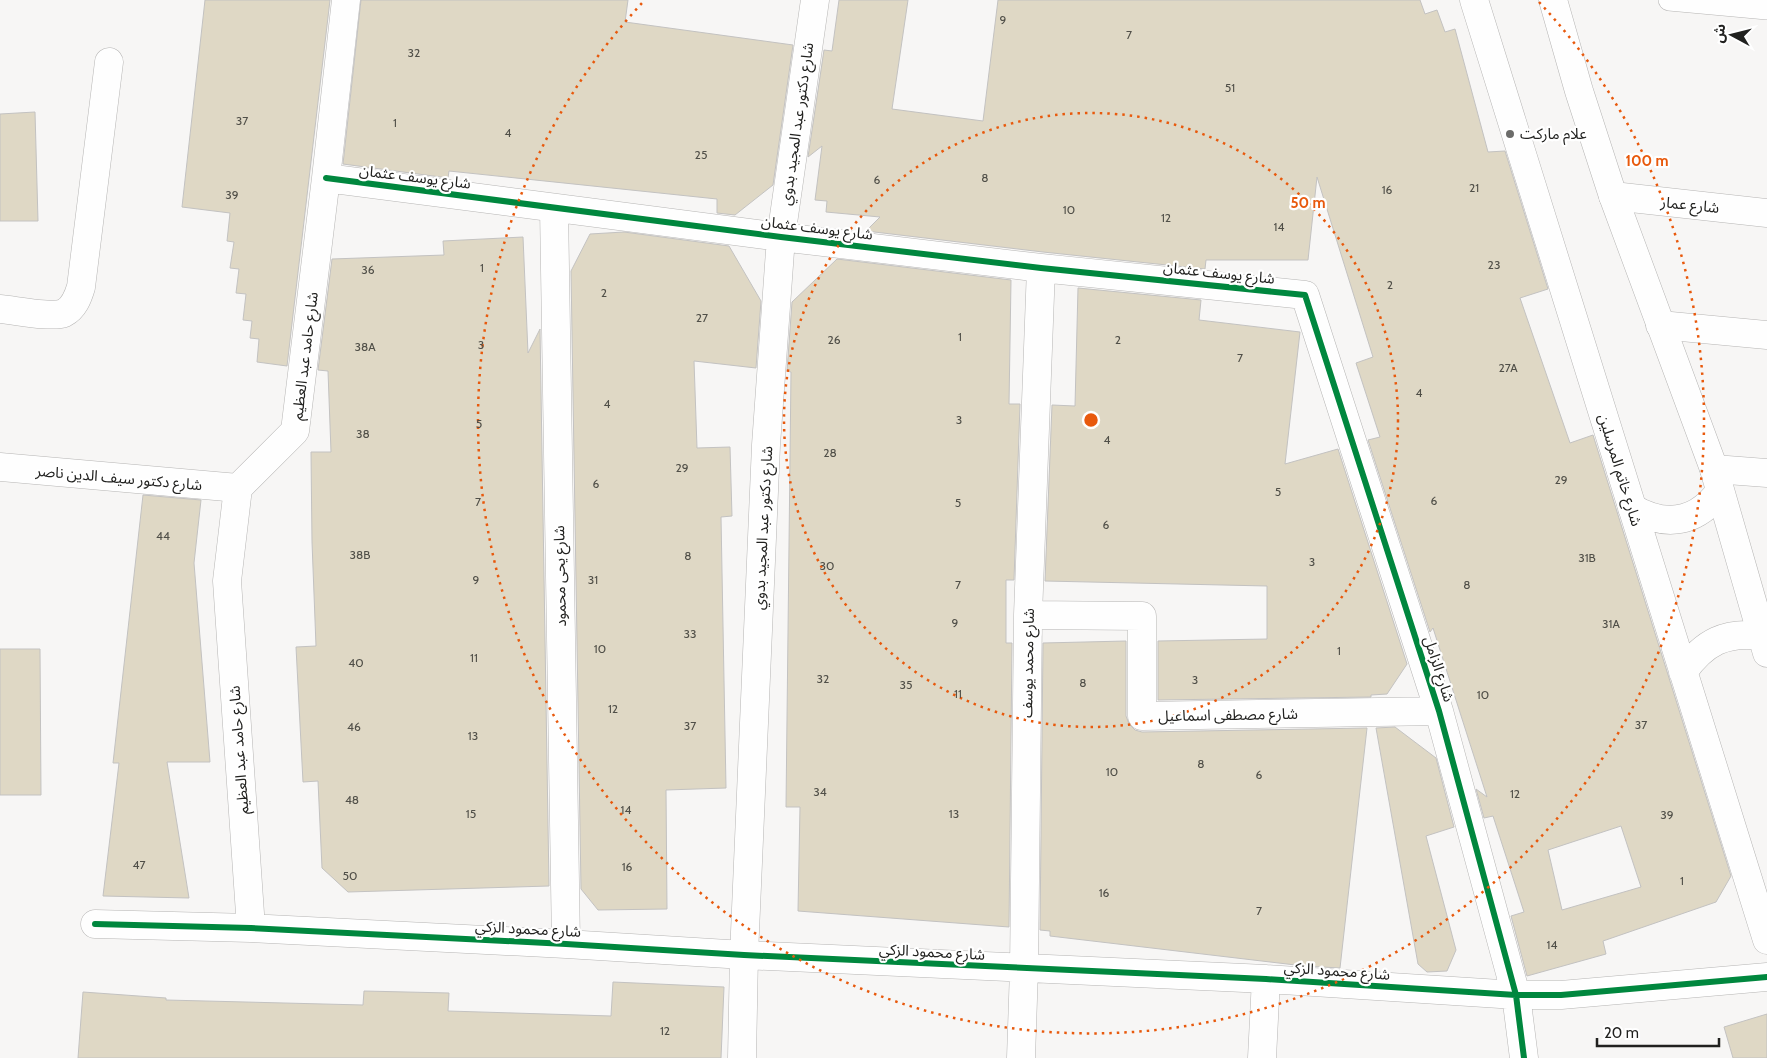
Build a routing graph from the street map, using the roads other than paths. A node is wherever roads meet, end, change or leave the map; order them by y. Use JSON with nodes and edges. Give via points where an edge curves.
{"nodes":[{"id":1,"x":346,"y":0,"type":"edge"},
{"id":2,"x":815,"y":0,"type":"edge"},
{"id":3,"x":1474,"y":0,"type":"edge"},
{"id":4,"x":1553,"y":0,"type":"edge"},
{"id":5,"x":1669,"y":0,"type":"edge"},
{"id":6,"x":1767,"y":9,"type":"edge"},
{"id":7,"x":109,"y":62,"type":"dead end"},
{"id":8,"x":326,"y":178,"type":"junction"},
{"id":9,"x":1613,"y":196,"type":"junction"},
{"id":10,"x":554,"y":208,"type":"junction"},
{"id":11,"x":1767,"y":213,"type":"edge"},
{"id":12,"x":781,"y":237,"type":"junction"},
{"id":13,"x":1041,"y":268,"type":"junction"},
{"id":14,"x":1305,"y":295,"type":"joint"},
{"id":15,"x":0,"y":309,"type":"edge"},
{"id":16,"x":1660,"y":325,"type":"junction"},
{"id":17,"x":1767,"y":335,"type":"edge"},
{"id":18,"x":0,"y":467,"type":"edge"},
{"id":19,"x":1767,"y":473,"type":"edge"},
{"id":20,"x":1717,"y":480,"type":"junction"},
{"id":21,"x":238,"y":488,"type":"junction"},
{"id":22,"x":1632,"y":508,"type":"junction"},
{"id":23,"x":1028,"y":615,"type":"junction"},
{"id":24,"x":1764,"y":644,"type":"edge"},
{"id":25,"x":1683,"y":672,"type":"junction"},
{"id":26,"x":1439,"y":711,"type":"junction"},
{"id":27,"x":95,"y":924,"type":"dead end"},
{"id":28,"x":251,"y":928,"type":"junction"},
{"id":29,"x":1767,"y":940,"type":"edge"},
{"id":30,"x":566,"y":944,"type":"junction"},
{"id":31,"x":744,"y":955,"type":"junction"},
{"id":32,"x":1024,"y":969,"type":"junction"},
{"id":33,"x":1767,"y":977,"type":"edge"},
{"id":34,"x":1266,"y":979,"type":"junction"},
{"id":35,"x":1516,"y":995,"type":"junction"},
{"id":36,"x":742,"y":1058,"type":"edge"},
{"id":37,"x":1021,"y":1058,"type":"edge"},
{"id":38,"x":1262,"y":1058,"type":"edge"},
{"id":39,"x":1524,"y":1058,"type":"edge"}],
"edges":[{"from":1,"to":8,"type":"street","name":"شارع حامد عبد العظيم"},
{"from":2,"to":12,"type":"street","name":"شارع دكتور عبد المجيد بدوي"},
{"from":3,"to":22,"type":"street","name":"شارع خاتم المرسلين"},
{"from":4,"to":9,"type":"street"},
{"from":5,"to":6,"type":"lane"},
{"from":7,"to":15,"type":"street","via":[[82,287],[78,298],[64,313]]},
{"from":8,"to":10,"type":"street","name":"شارع يوسف عثمان"},
{"from":8,"to":21,"type":"street","name":"شارع حامد عبد العظيم","via":[[295,431]]},
{"from":9,"to":11,"type":"street","name":"شارع عمار"},
{"from":9,"to":16,"type":"street"},
{"from":10,"to":12,"type":"street","name":"شارع يوسف عثمان"},
{"from":10,"to":30,"type":"street","name":"شارع يحى محمود"},
{"from":12,"to":13,"type":"street","name":"شارع يوسف عثمان"},
{"from":12,"to":31,"type":"street","name":"شارع دكتور عبد المجيد بدوي","via":[[766,445]]},
{"from":13,"to":14,"type":"street","name":"شارع يوسف عثمان"},
{"from":13,"to":23,"type":"street","name":"شارع محمد يوسف"},
{"from":14,"to":26,"type":"street","name":"شارع الزامل"},
{"from":16,"to":17,"type":"street"},
{"from":16,"to":20,"type":"street"},
{"from":18,"to":21,"type":"street","name":"شارع دكتور سيف الدين ناصر"},
{"from":19,"to":20,"type":"street"},
{"from":20,"to":22,"type":"street","via":[[1712,502],[1687,517],[1659,520]]},
{"from":20,"to":24,"type":"street"},
{"from":21,"to":28,"type":"street","name":"شارع حامد عبد العظيم","via":[[227,581]]},
{"from":22,"to":25,"type":"street","name":"شارع خاتم المرسلين"},
{"from":23,"to":26,"type":"street","name":"شارع مصطفى اسماعيل","via":[[1142,616],[1142,716]]},
{"from":23,"to":32,"type":"street","name":"شارع محمد يوسف"},
{"from":24,"to":25,"type":"street","via":[[1747,634],[1717,640],[1704,648]]},
{"from":25,"to":29,"type":"street","name":"شارع خاتم المرسلين"},
{"from":26,"to":35,"type":"street","name":"شارع الزامل"},
{"from":27,"to":28,"type":"street","name":"شارع محمود الزكي"},
{"from":28,"to":30,"type":"street","name":"شارع محمود الزكي"},
{"from":30,"to":31,"type":"street","name":"شارع محمود الزكي"},
{"from":31,"to":32,"type":"street","name":"شارع محمود الزكي"},
{"from":31,"to":36,"type":"street","name":"شارع دكتور عبد المجيد بدوي"},
{"from":32,"to":34,"type":"street","name":"شارع محمود الزكي"},
{"from":32,"to":37,"type":"street","name":"شارع محمد يوسف"},
{"from":33,"to":35,"type":"street","name":"شارع محمود الزكي","via":[[1561,995]]},
{"from":34,"to":35,"type":"street","name":"شارع محمود الزكي"},
{"from":34,"to":38,"type":"street"},
{"from":35,"to":39,"type":"street","name":"شارع الزامل"}]}
